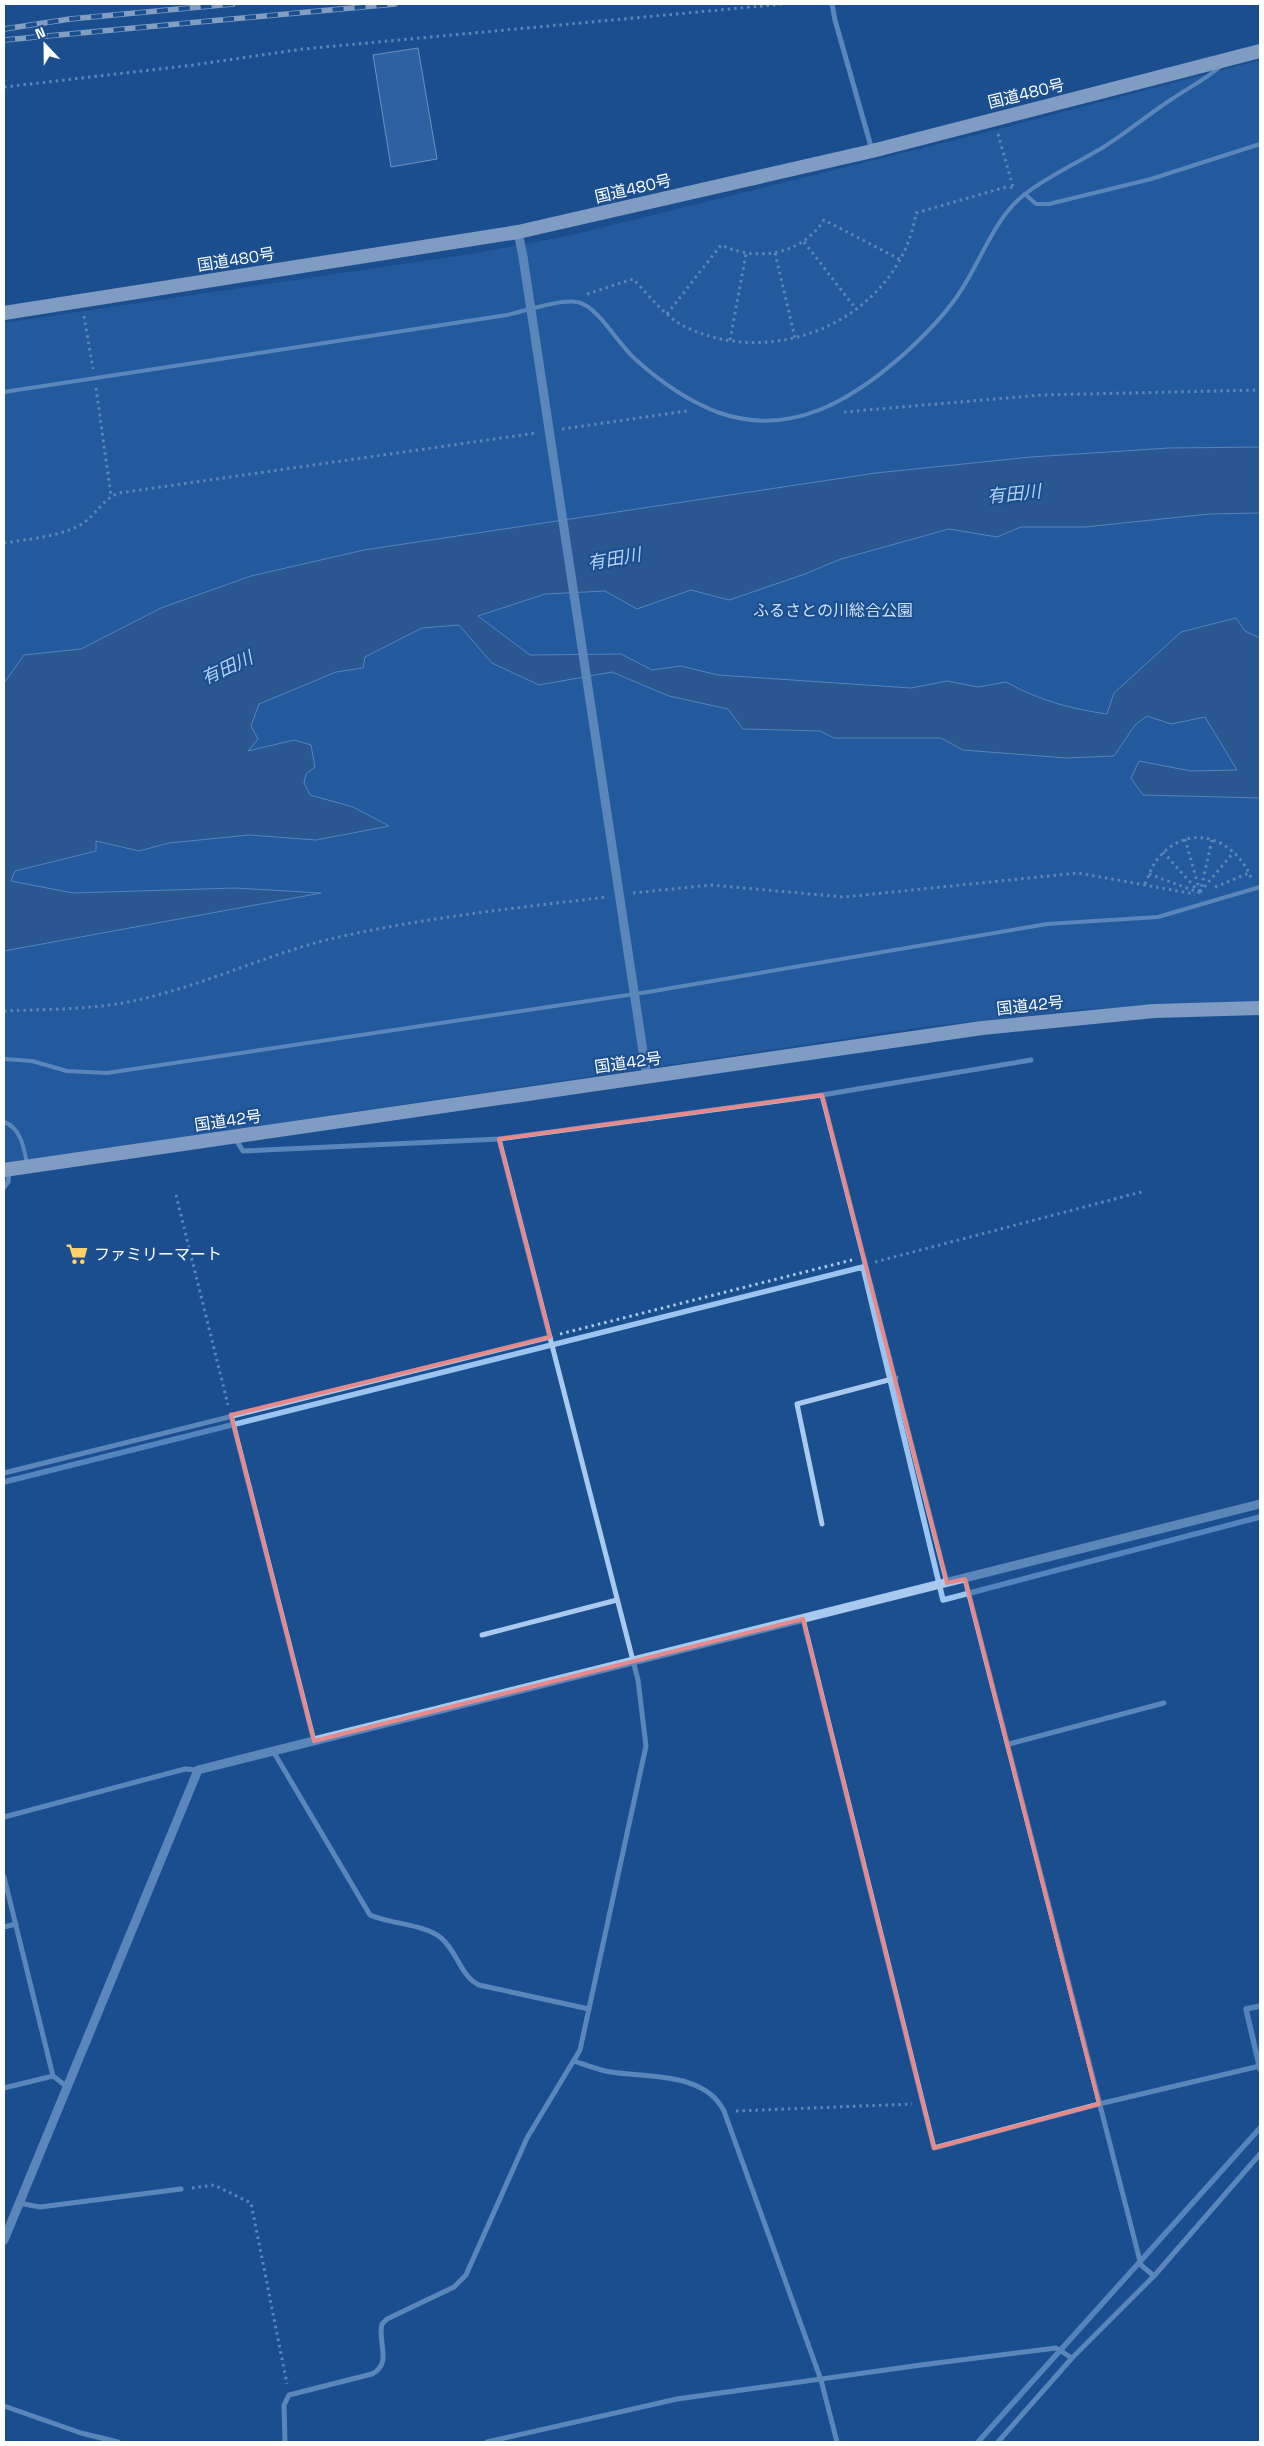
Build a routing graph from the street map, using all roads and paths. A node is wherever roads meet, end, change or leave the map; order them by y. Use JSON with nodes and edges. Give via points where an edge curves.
{"nodes":[{"id":1,"x":783,"y":4,"type":"edge"},
{"id":2,"x":832,"y":4,"type":"edge"},
{"id":3,"x":1260,"y":51,"type":"edge"},
{"id":4,"x":1227,"y":59,"type":"junction"},
{"id":5,"x":4,"y":87,"type":"edge"},
{"id":6,"x":997,"y":128,"type":"dead end"},
{"id":7,"x":1260,"y":144,"type":"edge"},
{"id":8,"x":872,"y":150,"type":"junction"},
{"id":9,"x":1013,"y":187,"type":"junction"},
{"id":10,"x":1024,"y":194,"type":"junction"},
{"id":11,"x":518,"y":232,"type":"junction"},
{"id":12,"x":804,"y":242,"type":"junction"},
{"id":13,"x":775,"y":253,"type":"junction"},
{"id":14,"x":746,"y":254,"type":"junction"},
{"id":15,"x":901,"y":260,"type":"junction"},
{"id":16,"x":568,"y":301,"type":"junction"},
{"id":17,"x":856,"y":309,"type":"junction"},
{"id":18,"x":4,"y":313,"type":"edge"},
{"id":19,"x":83,"y":313,"type":"dead end"},
{"id":20,"x":667,"y":314,"type":"junction"},
{"id":21,"x":796,"y":338,"type":"junction"},
{"id":22,"x":730,"y":340,"type":"junction"},
{"id":23,"x":91,"y":358,"type":"dead end"},
{"id":24,"x":94,"y":378,"type":"junction"},
{"id":25,"x":1260,"y":390,"type":"edge"},
{"id":26,"x":4,"y":392,"type":"edge"},
{"id":27,"x":708,"y":408,"type":"junction"},
{"id":28,"x":839,"y":412,"type":"dead end"},
{"id":29,"x":560,"y":429,"type":"dead end"},
{"id":30,"x":541,"y":432,"type":"dead end"},
{"id":31,"x":110,"y":496,"type":"junction"},
{"id":32,"x":4,"y":543,"type":"edge"},
{"id":33,"x":1185,"y":840,"type":"junction"},
{"id":34,"x":1212,"y":840,"type":"junction"},
{"id":35,"x":1163,"y":852,"type":"junction"},
{"id":36,"x":1234,"y":852,"type":"junction"},
{"id":37,"x":1249,"y":873,"type":"junction"},
{"id":38,"x":1149,"y":874,"type":"junction"},
{"id":39,"x":1145,"y":884,"type":"dead end"},
{"id":40,"x":1260,"y":887,"type":"edge"},
{"id":41,"x":1254,"y":888,"type":"junction"},
{"id":42,"x":1200,"y":894,"type":"junction"},
{"id":43,"x":1260,"y":1008,"type":"edge"},
{"id":44,"x":4,"y":1059,"type":"edge"},
{"id":45,"x":1031,"y":1060,"type":"dead end"},
{"id":46,"x":647,"y":1076,"type":"junction"},
{"id":47,"x":822,"y":1095,"type":"junction"},
{"id":48,"x":4,"y":1122,"type":"edge"},
{"id":49,"x":234,"y":1137,"type":"junction"},
{"id":50,"x":499,"y":1139,"type":"junction"},
{"id":51,"x":28,"y":1167,"type":"junction"},
{"id":52,"x":6,"y":1170,"type":"edge"},
{"id":53,"x":4,"y":1187,"type":"edge"},
{"id":54,"x":1146,"y":1191,"type":"dead end"},
{"id":55,"x":176,"y":1195,"type":"dead end"},
{"id":56,"x":866,"y":1256,"type":"junction"},
{"id":57,"x":867,"y":1264,"type":"junction"},
{"id":58,"x":550,"y":1337,"type":"junction"},
{"id":59,"x":896,"y":1378,"type":"junction"},
{"id":60,"x":231,"y":1415,"type":"junction"},
{"id":61,"x":4,"y":1472,"type":"edge"},
{"id":62,"x":1260,"y":1504,"type":"edge"},
{"id":63,"x":822,"y":1524,"type":"dead end"},
{"id":64,"x":965,"y":1578,"type":"junction"},
{"id":65,"x":947,"y":1583,"type":"junction"},
{"id":66,"x":617,"y":1600,"type":"junction"},
{"id":67,"x":803,"y":1619,"type":"junction"},
{"id":68,"x":482,"y":1636,"type":"dead end"},
{"id":69,"x":632,"y":1661,"type":"junction"},
{"id":70,"x":1164,"y":1703,"type":"dead end"},
{"id":71,"x":314,"y":1740,"type":"junction"},
{"id":72,"x":1009,"y":1744,"type":"junction"},
{"id":73,"x":273,"y":1750,"type":"junction"},
{"id":74,"x":198,"y":1770,"type":"junction"},
{"id":75,"x":4,"y":1816,"type":"edge"},
{"id":76,"x":4,"y":1877,"type":"edge"},
{"id":77,"x":16,"y":1924,"type":"junction"},
{"id":78,"x":4,"y":1927,"type":"edge"},
{"id":79,"x":589,"y":2009,"type":"junction"},
{"id":80,"x":574,"y":2061,"type":"junction"},
{"id":81,"x":1260,"y":2066,"type":"edge"},
{"id":82,"x":53,"y":2076,"type":"junction"},
{"id":83,"x":66,"y":2086,"type":"junction"},
{"id":84,"x":4,"y":2088,"type":"edge"},
{"id":85,"x":923,"y":2103,"type":"junction"},
{"id":86,"x":1099,"y":2104,"type":"junction"},
{"id":87,"x":724,"y":2111,"type":"junction"},
{"id":88,"x":1260,"y":2154,"type":"edge"},
{"id":89,"x":182,"y":2189,"type":"joint"},
{"id":90,"x":19,"y":2203,"type":"junction"},
{"id":91,"x":4,"y":2240,"type":"edge"},
{"id":92,"x":1154,"y":2276,"type":"junction"},
{"id":93,"x":1072,"y":2358,"type":"junction"},
{"id":94,"x":821,"y":2380,"type":"junction"},
{"id":95,"x":289,"y":2396,"type":"junction"},
{"id":96,"x":4,"y":2406,"type":"edge"},
{"id":97,"x":1005,"y":2440,"type":"edge"},
{"id":98,"x":118,"y":2442,"type":"edge"},
{"id":99,"x":285,"y":2442,"type":"edge"},
{"id":100,"x":488,"y":2442,"type":"edge"},
{"id":101,"x":837,"y":2442,"type":"edge"},
{"id":102,"x":998,"y":2442,"type":"edge"}],
"edges":[{"from":1,"to":5,"type":"path","via":[[303,49]]},
{"from":2,"to":8,"type":"street"},
{"from":3,"to":4,"type":"highway","name":"国道480号"},
{"from":4,"to":8,"type":"highway","name":"国道480号"},
{"from":4,"to":10,"type":"lane","via":[[1214,72],[1105,146]]},
{"from":6,"to":9,"type":"path"},
{"from":7,"to":10,"type":"lane","via":[[1151,179],[1049,204],[1036,204]]},
{"from":8,"to":11,"type":"highway","name":"国道480号"},
{"from":9,"to":10,"type":"path"},
{"from":9,"to":15,"type":"path","via":[[916,213],[913,233]]},
{"from":10,"to":27,"type":"lane","via":[[999,223],[970,277],[944,314],[891,366],[854,393],[832,406],[776,421],[738,418]]},
{"from":11,"to":18,"type":"highway","name":"国道480号"},
{"from":11,"to":46,"type":"street","bridge":true},
{"from":12,"to":13,"type":"path"},
{"from":12,"to":15,"type":"path","via":[[824,220]]},
{"from":12,"to":17,"type":"path"},
{"from":13,"to":14,"type":"path"},
{"from":13,"to":21,"type":"path"},
{"from":14,"to":20,"type":"path","via":[[721,245]]},
{"from":14,"to":22,"type":"path"},
{"from":15,"to":17,"type":"path","via":[[882,286]]},
{"from":16,"to":20,"type":"path","via":[[633,279]]},
{"from":16,"to":24,"type":"lane","via":[[507,315]]},
{"from":16,"to":27,"type":"lane","via":[[591,309],[622,347],[643,366]]},
{"from":17,"to":21,"type":"path","via":[[836,323]]},
{"from":19,"to":23,"type":"path"},
{"from":20,"to":22,"type":"path","via":[[689,329]]},
{"from":21,"to":22,"type":"path","via":[[766,343]]},
{"from":24,"to":26,"type":"lane"},
{"from":24,"to":31,"type":"path"},
{"from":25,"to":28,"type":"path","via":[[1041,395]]},
{"from":27,"to":29,"type":"path"},
{"from":30,"to":31,"type":"path"},
{"from":31,"to":32,"type":"path","via":[[80,525],[56,534]]},
{"from":33,"to":34,"type":"path"},
{"from":33,"to":35,"type":"path"},
{"from":33,"to":42,"type":"path"},
{"from":34,"to":36,"type":"path","via":[[1225,844]]},
{"from":34,"to":42,"type":"path"},
{"from":35,"to":38,"type":"path"},
{"from":35,"to":42,"type":"path"},
{"from":36,"to":37,"type":"path"},
{"from":36,"to":42,"type":"path"},
{"from":37,"to":41,"type":"path"},
{"from":37,"to":42,"type":"path"},
{"from":38,"to":39,"type":"path"},
{"from":38,"to":42,"type":"path"},
{"from":40,"to":41,"type":"lane"},
{"from":41,"to":44,"type":"lane","via":[[1158,917],[1047,924],[648,992],[106,1073],[67,1072],[32,1060]]},
{"from":43,"to":46,"type":"highway","name":"国道42号","via":[[1154,1011],[982,1028]]},
{"from":45,"to":47,"type":"street"},
{"from":46,"to":49,"type":"highway","name":"国道42号"},
{"from":47,"to":50,"type":"street"},
{"from":47,"to":56,"type":"street"},
{"from":48,"to":51,"type":"lane","via":[[20,1136]]},
{"from":49,"to":50,"type":"street","via":[[243,1151]]},
{"from":49,"to":51,"type":"highway","name":"国道42号"},
{"from":50,"to":58,"type":"street"},
{"from":51,"to":52,"type":"highway","name":"国道42号"},
{"from":52,"to":53,"type":"street","via":[[8,1182]]},
{"from":54,"to":57,"type":"path"},
{"from":55,"to":60,"type":"path"},
{"from":56,"to":57,"type":"street"},
{"from":56,"to":58,"type":"path"},
{"from":57,"to":59,"type":"street"},
{"from":58,"to":60,"type":"street"},
{"from":58,"to":66,"type":"street"},
{"from":59,"to":63,"type":"street","via":[[796,1404]]},
{"from":59,"to":65,"type":"street"},
{"from":60,"to":61,"type":"street"},
{"from":60,"to":71,"type":"street"},
{"from":62,"to":64,"type":"street"},
{"from":64,"to":65,"type":"street"},
{"from":64,"to":72,"type":"street"},
{"from":65,"to":67,"type":"street"},
{"from":66,"to":68,"type":"street"},
{"from":66,"to":69,"type":"street"},
{"from":67,"to":69,"type":"street"},
{"from":67,"to":85,"type":"street"},
{"from":69,"to":71,"type":"street"},
{"from":69,"to":79,"type":"street","via":[[638,1680],[646,1746]]},
{"from":70,"to":72,"type":"street"},
{"from":71,"to":73,"type":"street"},
{"from":72,"to":86,"type":"street"},
{"from":73,"to":74,"type":"street"},
{"from":73,"to":79,"type":"street","via":[[370,1914],[440,1937],[471,1980],[479,1985]]},
{"from":74,"to":75,"type":"street","via":[[185,1770]]},
{"from":74,"to":83,"type":"street"},
{"from":76,"to":77,"type":"street"},
{"from":77,"to":78,"type":"street"},
{"from":77,"to":82,"type":"street"},
{"from":79,"to":80,"type":"street","via":[[580,2050]]},
{"from":80,"to":87,"type":"street","via":[[610,2072],[692,2084],[714,2096]]},
{"from":80,"to":95,"type":"street","via":[[527,2138],[462,2281],[382,2324],[384,2358],[379,2370]]},
{"from":81,"to":86,"type":"street"},
{"from":82,"to":83,"type":"street"},
{"from":82,"to":84,"type":"street"},
{"from":83,"to":90,"type":"street"},
{"from":85,"to":86,"type":"street","via":[[934,2148]]},
{"from":85,"to":87,"type":"path"},
{"from":86,"to":92,"type":"street","via":[[1141,2266]]},
{"from":87,"to":94,"type":"street"},
{"from":88,"to":92,"type":"street"},
{"from":89,"to":90,"type":"street","via":[[40,2207]]},
{"from":89,"to":95,"type":"path","via":[[214,2185],[251,2203]]},
{"from":90,"to":91,"type":"street"},
{"from":92,"to":93,"type":"street"},
{"from":93,"to":94,"type":"street","via":[[1056,2348]]},
{"from":93,"to":97,"type":"street"},
{"from":94,"to":100,"type":"street","via":[[677,2400]]},
{"from":94,"to":101,"type":"street"},
{"from":95,"to":99,"type":"street","via":[[284,2405]]},
{"from":96,"to":98,"type":"street","via":[[81,2433]]},
{"from":97,"to":102,"type":"street"}]}
